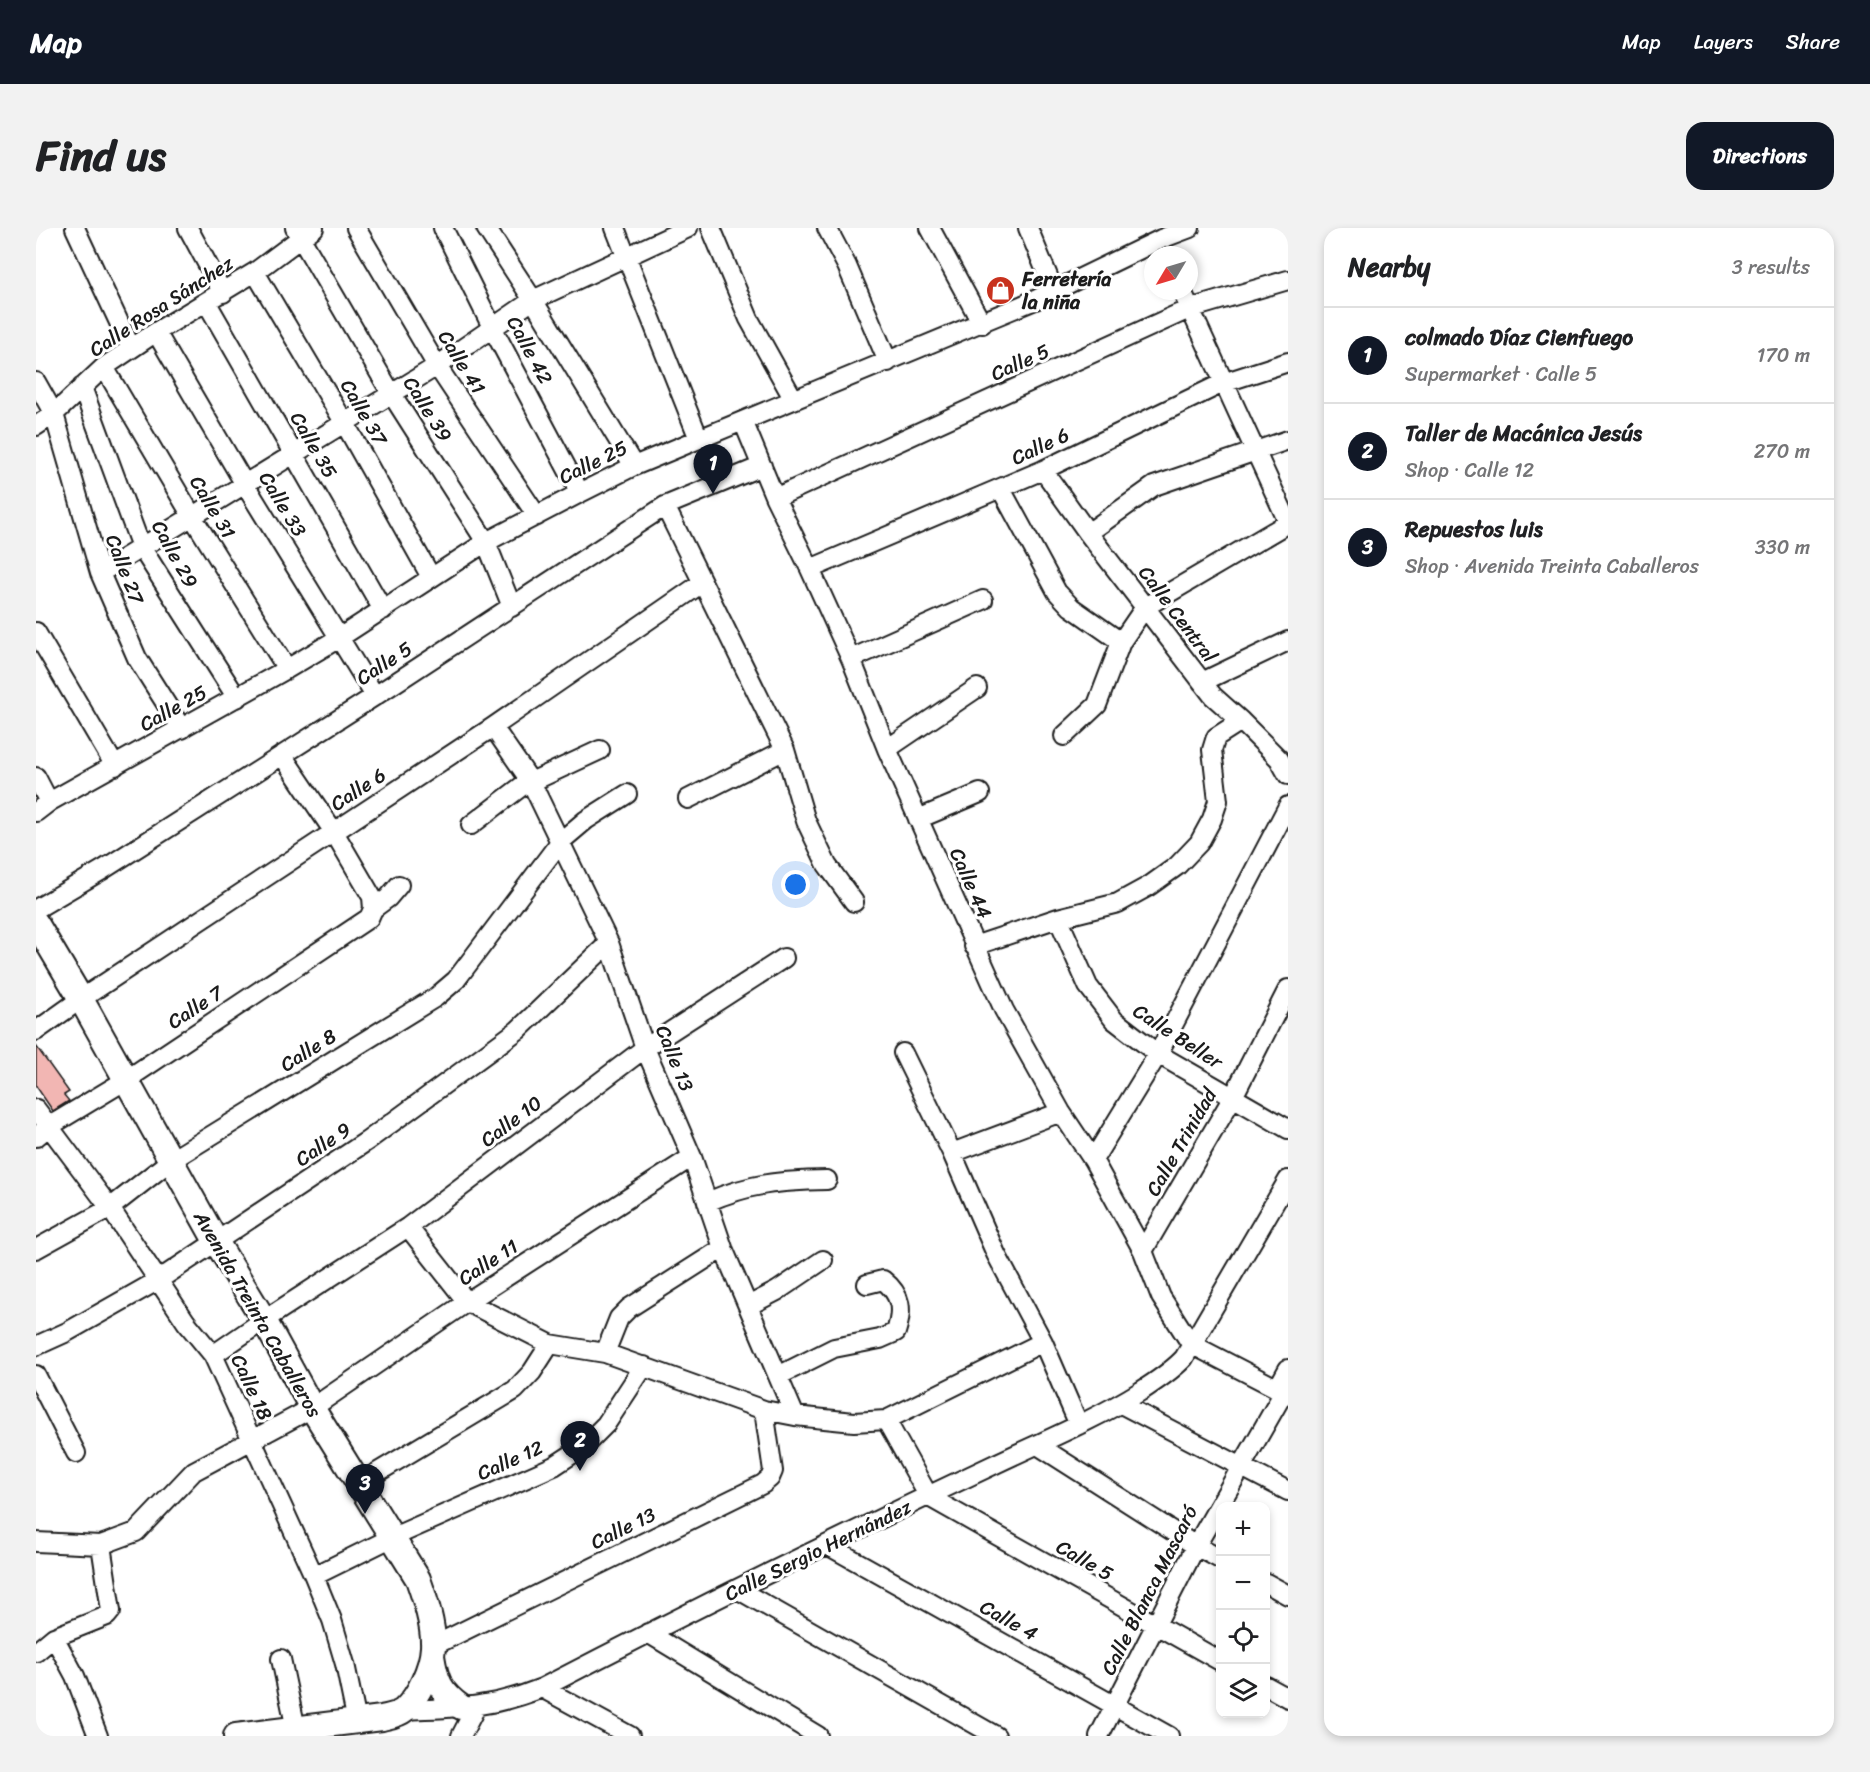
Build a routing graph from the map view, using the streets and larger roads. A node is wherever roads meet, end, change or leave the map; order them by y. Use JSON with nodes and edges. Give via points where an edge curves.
{"nodes":[{"id":1,"x":75,"y":228,"type":"edge"},
{"id":2,"x":188,"y":228,"type":"edge"},
{"id":3,"x":356,"y":228,"type":"edge"},
{"id":4,"x":442,"y":228,"type":"edge"},
{"id":5,"x":486,"y":228,"type":"edge"},
{"id":6,"x":615,"y":228,"type":"edge"},
{"id":7,"x":688,"y":228,"type":"edge"},
{"id":8,"x":711,"y":228,"type":"edge"},
{"id":9,"x":827,"y":228,"type":"edge"},
{"id":10,"x":930,"y":228,"type":"edge"},
{"id":11,"x":1028,"y":228,"type":"edge"},
{"id":12,"x":1190,"y":228,"type":"edge"},
{"id":13,"x":303,"y":231,"type":"edge"},
{"id":14,"x":1161,"y":241,"type":"edge"},
{"id":15,"x":626,"y":255,"type":"junction"},
{"id":16,"x":255,"y":272,"type":"junction"},
{"id":17,"x":1288,"y":280,"type":"edge"},
{"id":18,"x":1052,"y":292,"type":"junction"},
{"id":19,"x":223,"y":293,"type":"junction"},
{"id":20,"x":533,"y":300,"type":"junction"},
{"id":21,"x":1186,"y":300,"type":"edge"},
{"id":22,"x":207,"y":303,"type":"junction"},
{"id":23,"x":1189,"y":309,"type":"junction"},
{"id":24,"x":982,"y":324,"type":"junction"},
{"id":25,"x":492,"y":327,"type":"junction"},
{"id":26,"x":156,"y":332,"type":"junction"},
{"id":27,"x":131,"y":348,"type":"junction"},
{"id":28,"x":888,"y":362,"type":"junction"},
{"id":29,"x":1288,"y":362,"type":"edge"},
{"id":30,"x":437,"y":366,"type":"junction"},
{"id":31,"x":104,"y":367,"type":"junction"},
{"id":32,"x":36,"y":382,"type":"edge"},
{"id":33,"x":1223,"y":383,"type":"junction"},
{"id":34,"x":82,"y":387,"type":"junction"},
{"id":35,"x":391,"y":393,"type":"junction"},
{"id":36,"x":794,"y":400,"type":"junction"},
{"id":37,"x":54,"y":414,"type":"junction"},
{"id":38,"x":744,"y":421,"type":"junction"},
{"id":39,"x":344,"y":422,"type":"junction"},
{"id":40,"x":36,"y":426,"type":"edge"},
{"id":41,"x":699,"y":439,"type":"junction"},
{"id":42,"x":1288,"y":440,"type":"edge"},
{"id":43,"x":1254,"y":451,"type":"junction"},
{"id":44,"x":293,"y":453,"type":"junction"},
{"id":45,"x":634,"y":466,"type":"junction"},
{"id":46,"x":762,"y":466,"type":"junction"},
{"id":47,"x":1043,"y":470,"type":"junction"},
{"id":48,"x":244,"y":483,"type":"junction"},
{"id":49,"x":1001,"y":489,"type":"junction"},
{"id":50,"x":580,"y":493,"type":"junction"},
{"id":51,"x":775,"y":498,"type":"junction"},
{"id":52,"x":665,"y":506,"type":"junction"},
{"id":53,"x":192,"y":516,"type":"junction"},
{"id":54,"x":537,"y":516,"type":"junction"},
{"id":55,"x":1288,"y":523,"type":"edge"},
{"id":56,"x":1088,"y":533,"type":"junction"},
{"id":57,"x":486,"y":542,"type":"junction"},
{"id":58,"x":141,"y":547,"type":"junction"},
{"id":59,"x":810,"y":569,"type":"junction"},
{"id":60,"x":99,"y":573,"type":"junction"},
{"id":61,"x":431,"y":577,"type":"junction"},
{"id":62,"x":702,"y":583,"type":"junction"},
{"id":63,"x":983,"y":600,"type":"dead end"},
{"id":64,"x":512,"y":607,"type":"junction"},
{"id":65,"x":1145,"y":607,"type":"junction"},
{"id":66,"x":382,"y":610,"type":"junction"},
{"id":67,"x":36,"y":632,"type":"edge"},
{"id":68,"x":339,"y":638,"type":"junction"},
{"id":69,"x":1288,"y":641,"type":"edge"},
{"id":70,"x":1121,"y":642,"type":"junction"},
{"id":71,"x":851,"y":659,"type":"junction"},
{"id":72,"x":287,"y":669,"type":"junction"},
{"id":73,"x":1202,"y":682,"type":"junction"},
{"id":74,"x":977,"y":688,"type":"dead end"},
{"id":75,"x":375,"y":696,"type":"junction"},
{"id":76,"x":237,"y":698,"type":"junction"},
{"id":77,"x":1241,"y":721,"type":"junction"},
{"id":78,"x":493,"y":727,"type":"junction"},
{"id":79,"x":182,"y":729,"type":"junction"},
{"id":80,"x":1064,"y":736,"type":"dead end"},
{"id":81,"x":887,"y":749,"type":"junction"},
{"id":82,"x":600,"y":750,"type":"dead end"},
{"id":83,"x":785,"y":750,"type":"junction"},
{"id":84,"x":282,"y":755,"type":"junction"},
{"id":85,"x":115,"y":766,"type":"junction"},
{"id":86,"x":1288,"y":775,"type":"edge"},
{"id":87,"x":36,"y":777,"type":"edge"},
{"id":88,"x":531,"y":781,"type":"junction"},
{"id":89,"x":980,"y":793,"type":"dead end"},
{"id":90,"x":627,"y":794,"type":"dead end"},
{"id":91,"x":688,"y":799,"type":"dead end"},
{"id":92,"x":1288,"y":806,"type":"edge"},
{"id":93,"x":43,"y":807,"type":"edge"},
{"id":94,"x":918,"y":819,"type":"junction"},
{"id":95,"x":471,"y":825,"type":"dead end"},
{"id":96,"x":334,"y":832,"type":"junction"},
{"id":97,"x":560,"y":842,"type":"junction"},
{"id":98,"x":399,"y":885,"type":"dead end"},
{"id":99,"x":854,"y":902,"type":"dead end"},
{"id":100,"x":36,"y":909,"type":"edge"},
{"id":101,"x":374,"y":909,"type":"junction"},
{"id":102,"x":1058,"y":918,"type":"junction"},
{"id":103,"x":36,"y":923,"type":"edge"},
{"id":104,"x":609,"y":943,"type":"junction"},
{"id":105,"x":974,"y":946,"type":"junction"},
{"id":106,"x":784,"y":958,"type":"dead end"},
{"id":107,"x":1288,"y":989,"type":"edge"},
{"id":108,"x":81,"y":999,"type":"junction"},
{"id":109,"x":36,"y":1031,"type":"edge"},
{"id":110,"x":645,"y":1048,"type":"junction"},
{"id":111,"x":903,"y":1053,"type":"dead end"},
{"id":112,"x":1158,"y":1054,"type":"junction"},
{"id":113,"x":126,"y":1080,"type":"junction"},
{"id":114,"x":1233,"y":1097,"type":"junction"},
{"id":115,"x":36,"y":1108,"type":"edge"},
{"id":116,"x":1061,"y":1112,"type":"junction"},
{"id":117,"x":1288,"y":1129,"type":"edge"},
{"id":118,"x":42,"y":1132,"type":"edge"},
{"id":119,"x":952,"y":1153,"type":"junction"},
{"id":120,"x":692,"y":1157,"type":"junction"},
{"id":121,"x":1093,"y":1160,"type":"junction"},
{"id":122,"x":170,"y":1161,"type":"junction"},
{"id":123,"x":827,"y":1180,"type":"dead end"},
{"id":124,"x":1288,"y":1180,"type":"edge"},
{"id":125,"x":707,"y":1202,"type":"junction"},
{"id":126,"x":110,"y":1208,"type":"junction"},
{"id":127,"x":408,"y":1227,"type":"junction"},
{"id":128,"x":217,"y":1243,"type":"junction"},
{"id":129,"x":723,"y":1248,"type":"junction"},
{"id":130,"x":36,"y":1249,"type":"edge"},
{"id":131,"x":1143,"y":1251,"type":"junction"},
{"id":132,"x":823,"y":1260,"type":"dead end"},
{"id":133,"x":157,"y":1281,"type":"junction"},
{"id":134,"x":867,"y":1284,"type":"dead end"},
{"id":135,"x":467,"y":1302,"type":"junction"},
{"id":136,"x":748,"y":1306,"type":"junction"},
{"id":137,"x":264,"y":1320,"type":"junction"},
{"id":138,"x":1043,"y":1342,"type":"junction"},
{"id":139,"x":550,"y":1344,"type":"junction"},
{"id":140,"x":1191,"y":1344,"type":"junction"},
{"id":141,"x":36,"y":1346,"type":"edge"},
{"id":142,"x":605,"y":1353,"type":"junction"},
{"id":143,"x":213,"y":1355,"type":"junction"},
{"id":144,"x":644,"y":1366,"type":"junction"},
{"id":145,"x":1288,"y":1369,"type":"edge"},
{"id":146,"x":36,"y":1376,"type":"edge"},
{"id":147,"x":778,"y":1376,"type":"junction"},
{"id":148,"x":1283,"y":1392,"type":"edge"},
{"id":149,"x":1120,"y":1404,"type":"junction"},
{"id":150,"x":312,"y":1408,"type":"junction"},
{"id":151,"x":764,"y":1410,"type":"junction"},
{"id":152,"x":795,"y":1416,"type":"junction"},
{"id":153,"x":886,"y":1420,"type":"junction"},
{"id":154,"x":1079,"y":1425,"type":"junction"},
{"id":155,"x":252,"y":1439,"type":"junction"},
{"id":156,"x":1038,"y":1446,"type":"junction"},
{"id":157,"x":76,"y":1453,"type":"dead end"},
{"id":158,"x":1241,"y":1466,"type":"junction"},
{"id":159,"x":358,"y":1484,"type":"junction"},
{"id":160,"x":1288,"y":1491,"type":"edge"},
{"id":161,"x":929,"y":1497,"type":"junction"},
{"id":162,"x":393,"y":1537,"type":"junction"},
{"id":163,"x":36,"y":1542,"type":"edge"},
{"id":164,"x":101,"y":1545,"type":"junction"},
{"id":165,"x":827,"y":1545,"type":"junction"},
{"id":166,"x":1196,"y":1546,"type":"junction"},
{"id":167,"x":1216,"y":1556,"type":"edge"},
{"id":168,"x":314,"y":1576,"type":"junction"},
{"id":169,"x":1270,"y":1585,"type":"edge"},
{"id":170,"x":737,"y":1589,"type":"junction"},
{"id":171,"x":1288,"y":1595,"type":"edge"},
{"id":172,"x":1155,"y":1626,"type":"junction"},
{"id":173,"x":648,"y":1633,"type":"junction"},
{"id":174,"x":54,"y":1637,"type":"junction"},
{"id":175,"x":432,"y":1651,"type":"junction"},
{"id":176,"x":36,"y":1652,"type":"edge"},
{"id":177,"x":1216,"y":1658,"type":"edge"},
{"id":178,"x":281,"y":1659,"type":"dead end"},
{"id":179,"x":542,"y":1688,"type":"junction"},
{"id":180,"x":1270,"y":1688,"type":"edge"},
{"id":181,"x":1288,"y":1698,"type":"edge"},
{"id":182,"x":1116,"y":1706,"type":"junction"},
{"id":183,"x":468,"y":1707,"type":"junction"},
{"id":184,"x":404,"y":1710,"type":"junction"},
{"id":185,"x":357,"y":1722,"type":"junction"},
{"id":186,"x":296,"y":1729,"type":"junction"},
{"id":187,"x":98,"y":1736,"type":"edge"},
{"id":188,"x":236,"y":1736,"type":"edge"},
{"id":189,"x":461,"y":1736,"type":"edge"},
{"id":190,"x":630,"y":1736,"type":"edge"},
{"id":191,"x":818,"y":1736,"type":"edge"},
{"id":192,"x":996,"y":1736,"type":"edge"},
{"id":193,"x":1099,"y":1736,"type":"edge"},
{"id":194,"x":1169,"y":1736,"type":"edge"}],
"edges":[{"from":1,"to":27,"type":"street"},
{"from":2,"to":19,"type":"street"},
{"from":3,"to":30,"type":"street","name":"Calle 41"},
{"from":4,"to":25,"type":"street","name":"Calle 42"},
{"from":5,"to":20,"type":"street"},
{"from":6,"to":15,"type":"street"},
{"from":7,"to":15,"type":"street"},
{"from":8,"to":36,"type":"street","via":[[749,319]]},
{"from":9,"to":28,"type":"street"},
{"from":10,"to":24,"type":"street"},
{"from":11,"to":18,"type":"street"},
{"from":12,"to":14,"type":"street","name":"Calle 25"},
{"from":13,"to":16,"type":"street","name":"Calle Rosa Sánchez"},
{"from":13,"to":35,"type":"street","name":"Calle 39"},
{"from":14,"to":18,"type":"street","name":"Calle 25"},
{"from":15,"to":20,"type":"street"},
{"from":15,"to":41,"type":"street"},
{"from":16,"to":19,"type":"street","name":"Calle Rosa Sánchez"},
{"from":16,"to":39,"type":"street","name":"Calle 37"},
{"from":17,"to":23,"type":"street","name":"Calle 5"},
{"from":18,"to":24,"type":"street","name":"Calle 25"},
{"from":19,"to":22,"type":"street","name":"Calle Rosa Sánchez"},
{"from":20,"to":25,"type":"street"},
{"from":20,"to":45,"type":"street"},
{"from":21,"to":23,"type":"street"},
{"from":22,"to":26,"type":"street","name":"Calle Rosa Sánchez"},
{"from":22,"to":44,"type":"street","name":"Calle 35"},
{"from":23,"to":33,"type":"street"},
{"from":23,"to":51,"type":"street","name":"Calle 5"},
{"from":24,"to":28,"type":"street","name":"Calle 25"},
{"from":25,"to":30,"type":"street"},
{"from":25,"to":50,"type":"street","name":"Calle 42"},
{"from":26,"to":27,"type":"street","name":"Calle Rosa Sánchez"},
{"from":26,"to":48,"type":"street","name":"Calle 33"},
{"from":27,"to":31,"type":"street","name":"Calle Rosa Sánchez"},
{"from":28,"to":36,"type":"street","name":"Calle 25"},
{"from":29,"to":33,"type":"street","name":"Calle 6"},
{"from":30,"to":35,"type":"street"},
{"from":30,"to":54,"type":"street","name":"Calle 41"},
{"from":31,"to":34,"type":"street","name":"Calle Rosa Sánchez"},
{"from":31,"to":53,"type":"street","name":"Calle 31"},
{"from":32,"to":37,"type":"street","name":"Calle 27"},
{"from":33,"to":43,"type":"street"},
{"from":33,"to":47,"type":"street","name":"Calle 6"},
{"from":34,"to":37,"type":"street","name":"Calle Rosa Sánchez"},
{"from":34,"to":58,"type":"street","name":"Calle 29"},
{"from":35,"to":39,"type":"street"},
{"from":35,"to":57,"type":"street","name":"Calle 39"},
{"from":36,"to":38,"type":"street","name":"Calle 25"},
{"from":37,"to":40,"type":"street","name":"Calle Rosa Sánchez"},
{"from":37,"to":60,"type":"street","name":"Calle 27"},
{"from":38,"to":41,"type":"street","name":"Calle 25"},
{"from":38,"to":46,"type":"street","name":"Calle 44"},
{"from":39,"to":44,"type":"street"},
{"from":39,"to":61,"type":"street","name":"Calle 37"},
{"from":41,"to":45,"type":"street","name":"Calle 25"},
{"from":42,"to":43,"type":"street"},
{"from":43,"to":55,"type":"street"},
{"from":43,"to":56,"type":"street","via":[[1154,486]]},
{"from":44,"to":48,"type":"street"},
{"from":44,"to":66,"type":"street","name":"Calle 35"},
{"from":45,"to":50,"type":"street","name":"Calle 25"},
{"from":46,"to":51,"type":"street","name":"Calle 44"},
{"from":46,"to":52,"type":"street","name":"Calle 5"},
{"from":47,"to":49,"type":"street","name":"Calle 6"},
{"from":47,"to":56,"type":"street","name":"Calle Central"},
{"from":48,"to":53,"type":"street"},
{"from":48,"to":68,"type":"street","name":"Calle 33"},
{"from":49,"to":59,"type":"street","name":"Calle 6"},
{"from":49,"to":70,"type":"street","via":[[1057,592],[1071,607]]},
{"from":50,"to":54,"type":"street","name":"Calle 25"},
{"from":51,"to":59,"type":"street","name":"Calle 44"},
{"from":52,"to":62,"type":"street"},
{"from":52,"to":64,"type":"street","name":"Calle 5"},
{"from":53,"to":58,"type":"street"},
{"from":53,"to":72,"type":"street","name":"Calle 31"},
{"from":54,"to":57,"type":"street","name":"Calle 25"},
{"from":55,"to":65,"type":"street"},
{"from":56,"to":65,"type":"street","name":"Calle Central"},
{"from":57,"to":61,"type":"street","name":"Calle 25"},
{"from":57,"to":64,"type":"street","name":"Calle 39"},
{"from":58,"to":60,"type":"street"},
{"from":58,"to":76,"type":"street","name":"Calle 29"},
{"from":59,"to":71,"type":"street","name":"Calle 44"},
{"from":60,"to":79,"type":"street","name":"Calle 27","via":[[137,658]]},
{"from":61,"to":66,"type":"street","name":"Calle 25"},
{"from":62,"to":78,"type":"street","name":"Calle 6"},
{"from":62,"to":83,"type":"street"},
{"from":63,"to":71,"type":"street"},
{"from":64,"to":75,"type":"street","name":"Calle 5"},
{"from":65,"to":70,"type":"street"},
{"from":65,"to":73,"type":"street","name":"Calle Central"},
{"from":66,"to":68,"type":"street","name":"Calle 25"},
{"from":67,"to":85,"type":"street"},
{"from":68,"to":72,"type":"street","name":"Calle 25"},
{"from":68,"to":75,"type":"street","name":"Calle 33"},
{"from":69,"to":73,"type":"street"},
{"from":70,"to":80,"type":"street","via":[[1097,705]]},
{"from":71,"to":81,"type":"street","name":"Calle 44"},
{"from":72,"to":76,"type":"street","name":"Calle 25"},
{"from":73,"to":77,"type":"street","name":"Calle Central"},
{"from":74,"to":81,"type":"street"},
{"from":75,"to":84,"type":"street","name":"Calle 5"},
{"from":76,"to":79,"type":"street","name":"Calle 25"},
{"from":77,"to":86,"type":"street","name":"Calle Central","via":[[1279,759]]},
{"from":77,"to":102,"type":"street","via":[[1216,737],[1212,750],[1218,801],[1199,843],[1177,866],[1118,903]]},
{"from":78,"to":88,"type":"street","name":"Calle 13"},
{"from":78,"to":96,"type":"street","name":"Calle 6"},
{"from":79,"to":85,"type":"street","name":"Calle 25"},
{"from":81,"to":94,"type":"street","name":"Calle 44"},
{"from":82,"to":88,"type":"street"},
{"from":83,"to":91,"type":"street"},
{"from":83,"to":99,"type":"street","via":[[806,821],[827,865]]},
{"from":84,"to":96,"type":"street"},
{"from":84,"to":100,"type":"street","name":"Calle 5"},
{"from":85,"to":93,"type":"street","name":"Calle 25"},
{"from":87,"to":93,"type":"street"},
{"from":88,"to":95,"type":"street"},
{"from":88,"to":97,"type":"street","name":"Calle 13"},
{"from":89,"to":94,"type":"street"},
{"from":90,"to":97,"type":"street","name":"Calle 8"},
{"from":92,"to":112,"type":"street"},
{"from":94,"to":105,"type":"street","name":"Calle 44"},
{"from":96,"to":101,"type":"street","via":[[372,897]]},
{"from":96,"to":108,"type":"street","name":"Calle 6"},
{"from":97,"to":104,"type":"street","name":"Calle 13"},
{"from":97,"to":122,"type":"street","name":"Calle 8","via":[[446,990]]},
{"from":98,"to":101,"type":"street","name":"Calle 7"},
{"from":101,"to":113,"type":"street","name":"Calle 7","via":[[367,921]]},
{"from":102,"to":105,"type":"street"},
{"from":102,"to":112,"type":"street","name":"Calle Beller","via":[[1088,986],[1114,1020]]},
{"from":103,"to":108,"type":"street","name":"Avenida Treinta Caballeros"},
{"from":104,"to":110,"type":"street","name":"Calle 13"},
{"from":104,"to":128,"type":"street","name":"Calle 9","via":[[518,1030],[367,1141]]},
{"from":105,"to":116,"type":"street","name":"Calle 44","via":[[1004,1010]]},
{"from":106,"to":110,"type":"street","name":"Calle 10"},
{"from":107,"to":114,"type":"street","name":"Calle Trinidad"},
{"from":108,"to":109,"type":"street","name":"Calle 6"},
{"from":108,"to":113,"type":"street","name":"Avenida Treinta Caballeros"},
{"from":110,"to":120,"type":"street","name":"Calle 13"},
{"from":110,"to":127,"type":"street","name":"Calle 10"},
{"from":111,"to":119,"type":"street"},
{"from":112,"to":114,"type":"street","name":"Calle Beller"},
{"from":112,"to":121,"type":"street"},
{"from":113,"to":118,"type":"street","name":"Calle 7"},
{"from":113,"to":122,"type":"street","name":"Avenida Treinta Caballeros"},
{"from":114,"to":117,"type":"street","name":"Calle Beller"},
{"from":114,"to":131,"type":"street","name":"Calle Trinidad"},
{"from":115,"to":118,"type":"street","name":"Calle 18"},
{"from":116,"to":119,"type":"street"},
{"from":116,"to":121,"type":"street","name":"Calle 44"},
{"from":118,"to":126,"type":"street","name":"Calle 18"},
{"from":119,"to":138,"type":"street","via":[[996,1254]]},
{"from":120,"to":125,"type":"street","name":"Calle 13"},
{"from":120,"to":135,"type":"street","name":"Calle 11"},
{"from":121,"to":131,"type":"street","name":"Calle 44"},
{"from":122,"to":126,"type":"street","name":"Calle 8"},
{"from":122,"to":128,"type":"street","name":"Avenida Treinta Caballeros"},
{"from":123,"to":125,"type":"street","via":[[756,1185]]},
{"from":124,"to":140,"type":"street","name":"Calle Sergio Hernández"},
{"from":125,"to":129,"type":"street","name":"Calle 13"},
{"from":126,"to":130,"type":"street","name":"Calle 8"},
{"from":126,"to":133,"type":"street","name":"Calle 18"},
{"from":127,"to":135,"type":"street"},
{"from":127,"to":137,"type":"street","name":"Calle 10"},
{"from":128,"to":133,"type":"street","name":"Calle 9"},
{"from":128,"to":137,"type":"street","name":"Avenida Treinta Caballeros"},
{"from":129,"to":136,"type":"street","name":"Calle 13"},
{"from":129,"to":142,"type":"street","via":[[629,1308],[619,1318]]},
{"from":131,"to":140,"type":"street","name":"Calle 44","via":[[1161,1297]]},
{"from":132,"to":136,"type":"street"},
{"from":133,"to":141,"type":"street","name":"Calle 9"},
{"from":133,"to":143,"type":"street","name":"Calle 18"},
{"from":134,"to":147,"type":"street","via":[[884,1280],[894,1288],[899,1300],[896,1332],[834,1348]]},
{"from":135,"to":139,"type":"street"},
{"from":135,"to":150,"type":"street","name":"Calle 11"},
{"from":136,"to":147,"type":"street","name":"Calle 13"},
{"from":137,"to":143,"type":"street","name":"Calle 10"},
{"from":137,"to":150,"type":"street","name":"Avenida Treinta Caballeros"},
{"from":138,"to":153,"type":"street"},
{"from":138,"to":154,"type":"street"},
{"from":139,"to":142,"type":"street"},
{"from":139,"to":159,"type":"street","via":[[515,1390]]},
{"from":140,"to":148,"type":"street"},
{"from":140,"to":149,"type":"street","name":"Calle Sergio Hernández","via":[[1173,1370]]},
{"from":142,"to":144,"type":"street"},
{"from":143,"to":155,"type":"street","name":"Calle 18"},
{"from":144,"to":151,"type":"street"},
{"from":144,"to":162,"type":"street","name":"Calle 12","via":[[606,1424],[575,1453],[554,1466]]},
{"from":145,"to":148,"type":"street","name":"Calle Blanca Mascaró"},
{"from":146,"to":157,"type":"street"},
{"from":147,"to":152,"type":"street","name":"Calle 13"},
{"from":148,"to":158,"type":"street","name":"Calle Blanca Mascaró"},
{"from":149,"to":154,"type":"street","name":"Calle Sergio Hernández"},
{"from":149,"to":158,"type":"street"},
{"from":150,"to":155,"type":"street","name":"Calle 11"},
{"from":150,"to":159,"type":"street","name":"Avenida Treinta Caballeros"},
{"from":151,"to":152,"type":"street"},
{"from":151,"to":175,"type":"street","name":"Calle 13","via":[[773,1471],[763,1484]]},
{"from":152,"to":153,"type":"street","via":[[854,1422]]},
{"from":153,"to":161,"type":"street"},
{"from":154,"to":156,"type":"street","name":"Calle Sergio Hernández"},
{"from":155,"to":164,"type":"street","name":"Calle 11","via":[[194,1471],[136,1532]]},
{"from":155,"to":168,"type":"street","name":"Calle 18"},
{"from":156,"to":161,"type":"street","name":"Calle Sergio Hernández"},
{"from":156,"to":166,"type":"street"},
{"from":158,"to":160,"type":"street"},
{"from":158,"to":166,"type":"street","name":"Calle Blanca Mascaró"},
{"from":159,"to":162,"type":"street","name":"Avenida Treinta Caballeros"},
{"from":161,"to":165,"type":"street","name":"Calle Sergio Hernández"},
{"from":161,"to":172,"type":"street","name":"Calle 5"},
{"from":162,"to":168,"type":"street","name":"Calle 12"},
{"from":162,"to":175,"type":"street","name":"Avenida Treinta Caballeros","via":[[422,1590]]},
{"from":163,"to":164,"type":"street"},
{"from":164,"to":174,"type":"street","via":[[111,1611]]},
{"from":165,"to":170,"type":"street","name":"Calle Sergio Hernández"},
{"from":165,"to":182,"type":"street","name":"Calle 4"},
{"from":166,"to":167,"type":"street"},
{"from":166,"to":172,"type":"street","name":"Calle Blanca Mascaró"},
{"from":168,"to":185,"type":"street","name":"Calle 18","via":[[345,1664]]},
{"from":169,"to":171,"type":"street"},
{"from":170,"to":173,"type":"street","name":"Calle Sergio Hernández"},
{"from":170,"to":192,"type":"street"},
{"from":172,"to":177,"type":"street","name":"Calle 5"},
{"from":172,"to":182,"type":"street","name":"Calle Blanca Mascaró"},
{"from":173,"to":179,"type":"street","name":"Calle Sergio Hernández"},
{"from":173,"to":191,"type":"street"},
{"from":174,"to":176,"type":"street"},
{"from":174,"to":187,"type":"street","via":[[75,1676]]},
{"from":175,"to":183,"type":"street","name":"Avenida Treinta Caballeros","via":[[441,1688],[447,1697]]},
{"from":175,"to":184,"type":"street","via":[[422,1684]]},
{"from":178,"to":186,"type":"street"},
{"from":179,"to":183,"type":"street","name":"Calle Sergio Hernández","via":[[514,1699]]},
{"from":179,"to":190,"type":"street"},
{"from":180,"to":181,"type":"street"},
{"from":182,"to":193,"type":"street","name":"Calle Blanca Mascaró"},
{"from":182,"to":194,"type":"street","name":"Calle 4"},
{"from":183,"to":184,"type":"street","name":"Calle Sergio Hernández"},
{"from":183,"to":189,"type":"street"},
{"from":184,"to":185,"type":"street","name":"Calle Sergio Hernández"},
{"from":185,"to":186,"type":"street","name":"Calle Sergio Hernández"},
{"from":186,"to":188,"type":"street","name":"Calle Sergio Hernández"}]}
